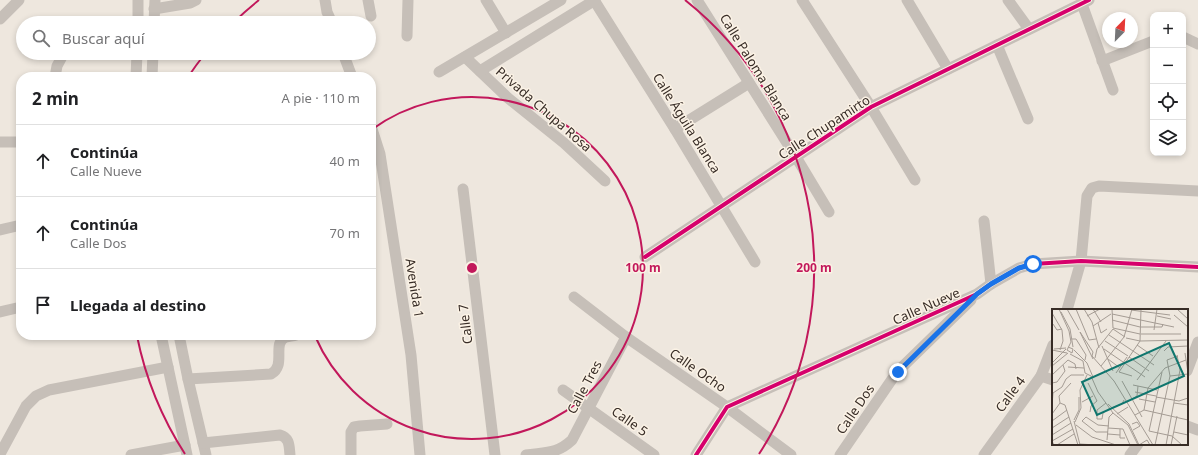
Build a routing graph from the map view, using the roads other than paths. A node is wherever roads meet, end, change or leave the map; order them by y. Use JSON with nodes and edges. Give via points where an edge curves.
{"nodes":[{"id":1,"x":18,"y":0,"type":"edge"},
{"id":2,"x":138,"y":0,"type":"edge"},
{"id":3,"x":196,"y":0,"type":"edge"},
{"id":4,"x":325,"y":0,"type":"edge"},
{"id":5,"x":368,"y":0,"type":"edge"},
{"id":6,"x":408,"y":0,"type":"edge"},
{"id":7,"x":486,"y":0,"type":"edge"},
{"id":8,"x":561,"y":0,"type":"edge"},
{"id":9,"x":594,"y":0,"type":"edge"},
{"id":10,"x":697,"y":0,"type":"edge"},
{"id":11,"x":802,"y":0,"type":"edge"},
{"id":12,"x":907,"y":0,"type":"edge"},
{"id":13,"x":1008,"y":0,"type":"edge"},
{"id":14,"x":1085,"y":1,"type":"edge"},
{"id":15,"x":155,"y":4,"type":"edge"},
{"id":16,"x":138,"y":16,"type":"edge"},
{"id":17,"x":154,"y":16,"type":"edge"},
{"id":18,"x":330,"y":16,"type":"edge"},
{"id":19,"x":371,"y":16,"type":"dead end"},
{"id":20,"x":0,"y":19,"type":"edge"},
{"id":21,"x":1029,"y":29,"type":"junction"},
{"id":22,"x":506,"y":33,"type":"junction"},
{"id":23,"x":407,"y":36,"type":"dead end"},
{"id":24,"x":1186,"y":38,"type":"edge"},
{"id":25,"x":1150,"y":42,"type":"edge"},
{"id":26,"x":1198,"y":44,"type":"edge"},
{"id":27,"x":997,"y":45,"type":"junction"},
{"id":28,"x":465,"y":57,"type":"junction"},
{"id":29,"x":60,"y":60,"type":"edge"},
{"id":30,"x":137,"y":60,"type":"edge"},
{"id":31,"x":153,"y":60,"type":"edge"},
{"id":32,"x":346,"y":60,"type":"edge"},
{"id":33,"x":1102,"y":61,"type":"junction"},
{"id":34,"x":948,"y":69,"type":"junction"},
{"id":35,"x":480,"y":71,"type":"junction"},
{"id":36,"x":56,"y":72,"type":"edge"},
{"id":37,"x":136,"y":72,"type":"edge"},
{"id":38,"x":152,"y":72,"type":"edge"},
{"id":39,"x":350,"y":72,"type":"edge"},
{"id":40,"x":439,"y":72,"type":"dead end"},
{"id":41,"x":749,"y":83,"type":"junction"},
{"id":42,"x":1113,"y":90,"type":"dead end"},
{"id":43,"x":871,"y":107,"type":"junction"},
{"id":44,"x":1028,"y":119,"type":"dead end"},
{"id":45,"x":675,"y":129,"type":"junction"},
{"id":46,"x":0,"y":142,"type":"edge"},
{"id":47,"x":16,"y":142,"type":"edge"},
{"id":48,"x":376,"y":142,"type":"edge"},
{"id":49,"x":796,"y":157,"type":"junction"},
{"id":50,"x":915,"y":180,"type":"dead end"},
{"id":51,"x":604,"y":181,"type":"dead end"},
{"id":52,"x":463,"y":189,"type":"dead end"},
{"id":53,"x":1198,"y":191,"type":"edge"},
{"id":54,"x":722,"y":206,"type":"junction"},
{"id":55,"x":829,"y":212,"type":"dead end"},
{"id":56,"x":984,"y":221,"type":"dead end"},
{"id":57,"x":16,"y":226,"type":"edge"},
{"id":58,"x":0,"y":230,"type":"edge"},
{"id":59,"x":646,"y":256,"type":"dead end"},
{"id":60,"x":756,"y":262,"type":"dead end"},
{"id":61,"x":1081,"y":262,"type":"junction"},
{"id":62,"x":1198,"y":267,"type":"edge"},
{"id":63,"x":991,"y":284,"type":"junction"},
{"id":64,"x":977,"y":294,"type":"junction"},
{"id":65,"x":574,"y":297,"type":"dead end"},
{"id":66,"x":16,"y":308,"type":"edge"},
{"id":67,"x":1067,"y":309,"type":"edge"},
{"id":68,"x":0,"y":312,"type":"edge"},
{"id":69,"x":626,"y":337,"type":"junction"},
{"id":70,"x":162,"y":340,"type":"edge"},
{"id":71,"x":180,"y":340,"type":"edge"},
{"id":72,"x":282,"y":340,"type":"edge"},
{"id":73,"x":1198,"y":342,"type":"edge"},
{"id":74,"x":1052,"y":348,"type":"edge"},
{"id":75,"x":168,"y":367,"type":"junction"},
{"id":76,"x":1188,"y":367,"type":"edge"},
{"id":77,"x":1041,"y":376,"type":"junction"},
{"id":78,"x":188,"y":379,"type":"junction"},
{"id":79,"x":1052,"y":380,"type":"edge"},
{"id":80,"x":563,"y":390,"type":"dead end"},
{"id":81,"x":727,"y":407,"type":"junction"},
{"id":82,"x":589,"y":409,"type":"junction"},
{"id":83,"x":387,"y":424,"type":"dead end"},
{"id":84,"x":1188,"y":426,"type":"edge"},
{"id":85,"x":1198,"y":430,"type":"edge"},
{"id":86,"x":203,"y":443,"type":"junction"},
{"id":87,"x":1137,"y":445,"type":"edge"},
{"id":88,"x":186,"y":450,"type":"edge"},
{"id":89,"x":0,"y":454,"type":"edge"},
{"id":90,"x":131,"y":455,"type":"edge"},
{"id":91,"x":206,"y":455,"type":"edge"},
{"id":92,"x":290,"y":455,"type":"edge"},
{"id":93,"x":351,"y":455,"type":"edge"},
{"id":94,"x":420,"y":455,"type":"edge"},
{"id":95,"x":495,"y":455,"type":"edge"},
{"id":96,"x":526,"y":455,"type":"edge"},
{"id":97,"x":654,"y":455,"type":"edge"},
{"id":98,"x":696,"y":455,"type":"edge"},
{"id":99,"x":791,"y":455,"type":"edge"},
{"id":100,"x":840,"y":455,"type":"edge"},
{"id":101,"x":984,"y":455,"type":"edge"},
{"id":102,"x":1130,"y":455,"type":"edge"}],
"edges":[{"from":1,"to":20,"type":"street"},
{"from":2,"to":16,"type":"street"},
{"from":3,"to":15,"type":"street","via":[[190,3]]},
{"from":4,"to":18,"type":"street"},
{"from":5,"to":19,"type":"street"},
{"from":6,"to":23,"type":"street"},
{"from":7,"to":22,"type":"street"},
{"from":8,"to":22,"type":"street"},
{"from":9,"to":35,"type":"street"},
{"from":9,"to":45,"type":"street","name":"Calle Águila Blanca"},
{"from":10,"to":41,"type":"street","name":"Calle Paloma Blanca"},
{"from":11,"to":43,"type":"street"},
{"from":12,"to":34,"type":"street"},
{"from":13,"to":21,"type":"street"},
{"from":14,"to":21,"type":"street","name":"Calle Chupamirto"},
{"from":14,"to":33,"type":"street"},
{"from":15,"to":17,"type":"street"},
{"from":21,"to":27,"type":"street","name":"Calle Chupamirto"},
{"from":22,"to":28,"type":"street"},
{"from":24,"to":26,"type":"street"},
{"from":25,"to":33,"type":"street"},
{"from":27,"to":34,"type":"street","name":"Calle Chupamirto"},
{"from":27,"to":44,"type":"street"},
{"from":28,"to":35,"type":"street","name":"Privada Chupa Rosa"},
{"from":28,"to":40,"type":"street"},
{"from":29,"to":36,"type":"street"},
{"from":30,"to":37,"type":"street"},
{"from":31,"to":38,"type":"street"},
{"from":32,"to":39,"type":"street"},
{"from":33,"to":42,"type":"street"},
{"from":34,"to":43,"type":"street","name":"Calle Chupamirto"},
{"from":35,"to":51,"type":"street","name":"Privada Chupa Rosa"},
{"from":41,"to":45,"type":"street"},
{"from":41,"to":49,"type":"street","name":"Calle Paloma Blanca"},
{"from":43,"to":49,"type":"street","name":"Calle Chupamirto"},
{"from":43,"to":50,"type":"street"},
{"from":45,"to":54,"type":"street","name":"Calle Águila Blanca"},
{"from":46,"to":47,"type":"street"},
{"from":48,"to":94,"type":"street","name":"Avenida 1","via":[[411,355]]},
{"from":49,"to":54,"type":"street","name":"Calle Chupamirto"},
{"from":49,"to":55,"type":"street","name":"Calle Paloma Blanca"},
{"from":52,"to":95,"type":"street","name":"Calle 7"},
{"from":53,"to":61,"type":"street","via":[[1099,186],[1092,188],[1087,196]]},
{"from":54,"to":59,"type":"street","name":"Calle Chupamirto"},
{"from":54,"to":60,"type":"street","name":"Calle Águila Blanca"},
{"from":56,"to":63,"type":"street"},
{"from":57,"to":58,"type":"street"},
{"from":61,"to":62,"type":"street","name":"Calle Nueve"},
{"from":61,"to":63,"type":"street","name":"Calle Nueve","via":[[1033,264],[1019,268]]},
{"from":61,"to":67,"type":"street"},
{"from":63,"to":64,"type":"street","name":"Calle Nueve"},
{"from":64,"to":81,"type":"street","name":"Calle Nueve"},
{"from":64,"to":100,"type":"street","name":"Calle Dos","via":[[898,372]]},
{"from":65,"to":69,"type":"street","name":"Calle Ocho"},
{"from":66,"to":68,"type":"street"},
{"from":69,"to":81,"type":"street","name":"Calle Ocho"},
{"from":69,"to":82,"type":"street","name":"Calle Tres"},
{"from":70,"to":75,"type":"street"},
{"from":71,"to":78,"type":"street"},
{"from":72,"to":78,"type":"street","via":[[278,366],[271,374]]},
{"from":73,"to":76,"type":"street"},
{"from":74,"to":77,"type":"street","name":"Calle 4"},
{"from":75,"to":88,"type":"street"},
{"from":75,"to":89,"type":"street","via":[[49,390],[36,396],[26,406]]},
{"from":77,"to":79,"type":"street"},
{"from":77,"to":101,"type":"street","name":"Calle 4"},
{"from":78,"to":86,"type":"street"},
{"from":80,"to":82,"type":"street","name":"Calle 5"},
{"from":81,"to":98,"type":"street"},
{"from":81,"to":99,"type":"street","name":"Calle Ocho"},
{"from":82,"to":96,"type":"street","name":"Calle Tres","via":[[572,440],[564,448]]},
{"from":82,"to":97,"type":"street","name":"Calle 5"},
{"from":83,"to":93,"type":"street","via":[[354,427]]},
{"from":84,"to":85,"type":"street"},
{"from":86,"to":91,"type":"street"},
{"from":86,"to":92,"type":"street","via":[[280,435],[285,436],[288,441]]},
{"from":87,"to":102,"type":"street"},
{"from":88,"to":90,"type":"street"}]}
